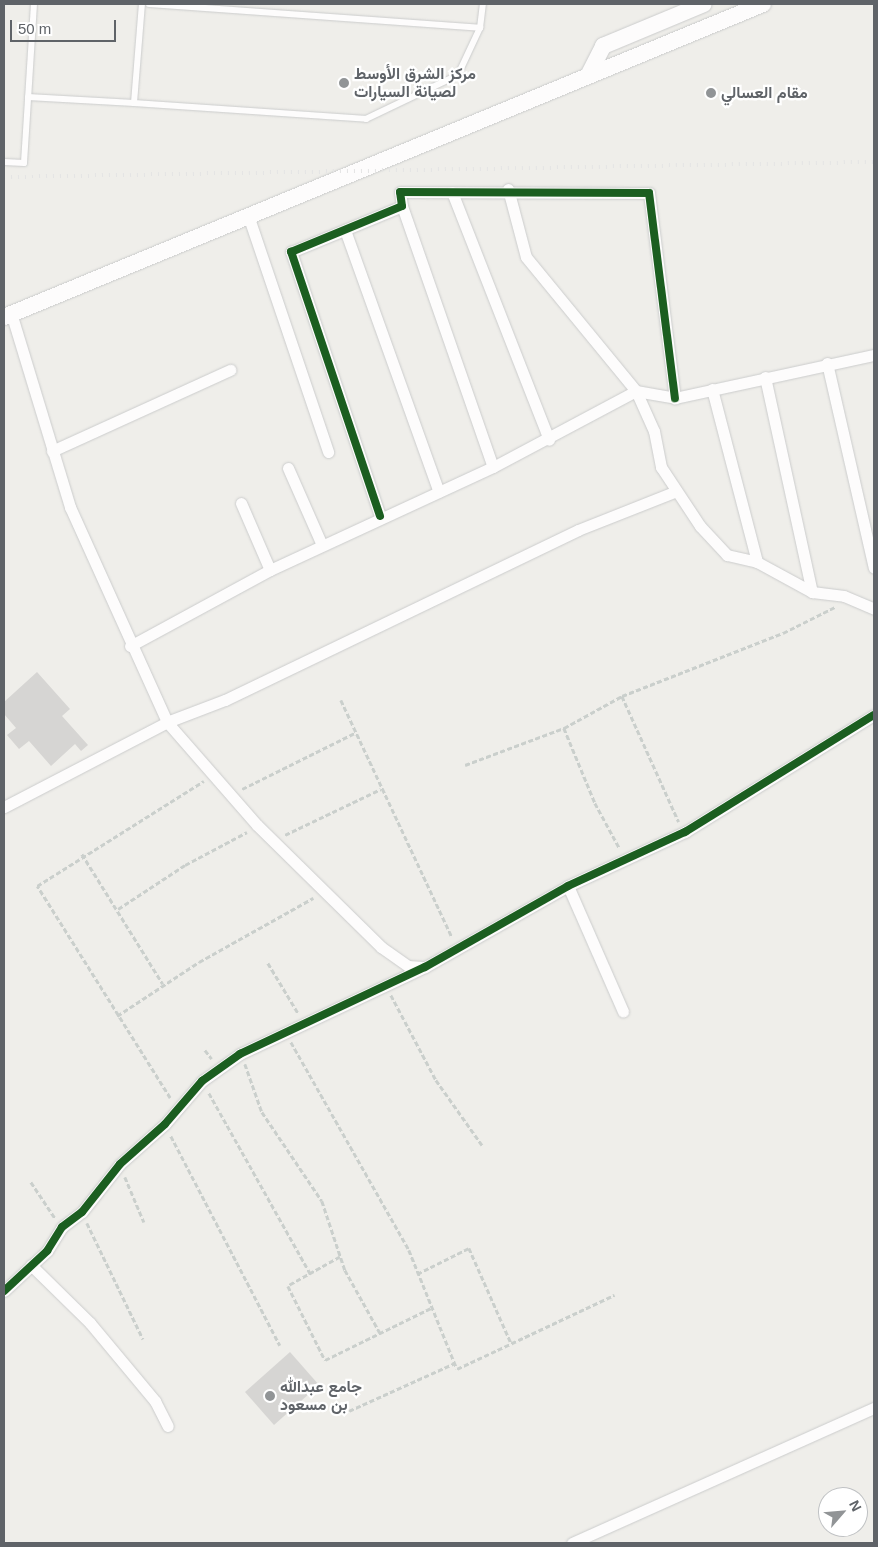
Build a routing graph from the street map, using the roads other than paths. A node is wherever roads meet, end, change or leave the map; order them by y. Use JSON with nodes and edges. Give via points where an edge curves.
{"nodes":[{"id":1,"x":34,"y":4,"type":"edge"},
{"id":2,"x":142,"y":4,"type":"edge"},
{"id":3,"x":149,"y":4,"type":"edge"},
{"id":4,"x":483,"y":4,"type":"edge"},
{"id":5,"x":704,"y":4,"type":"edge"},
{"id":6,"x":764,"y":4,"type":"edge"},
{"id":7,"x":212,"y":6,"type":"edge"},
{"id":8,"x":480,"y":28,"type":"junction"},
{"id":9,"x":588,"y":76,"type":"junction"},
{"id":10,"x":28,"y":97,"type":"junction"},
{"id":11,"x":134,"y":103,"type":"junction"},
{"id":12,"x":4,"y":162,"type":"edge"},
{"id":13,"x":508,"y":190,"type":"junction"},
{"id":14,"x":452,"y":192,"type":"junction"},
{"id":15,"x":402,"y":206,"type":"junction"},
{"id":16,"x":249,"y":218,"type":"junction"},
{"id":17,"x":344,"y":230,"type":"junction"},
{"id":18,"x":8,"y":317,"type":"edge"},
{"id":19,"x":874,"y":355,"type":"edge"},
{"id":20,"x":827,"y":363,"type":"junction"},
{"id":21,"x":230,"y":370,"type":"dead end"},
{"id":22,"x":765,"y":377,"type":"junction"},
{"id":23,"x":712,"y":389,"type":"junction"},
{"id":24,"x":636,"y":390,"type":"junction"},
{"id":25,"x":675,"y":398,"type":"junction"},
{"id":26,"x":549,"y":440,"type":"junction"},
{"id":27,"x":52,"y":451,"type":"junction"},
{"id":28,"x":328,"y":452,"type":"dead end"},
{"id":29,"x":288,"y":468,"type":"dead end"},
{"id":30,"x":493,"y":468,"type":"junction"},
{"id":31,"x":439,"y":492,"type":"junction"},
{"id":32,"x":674,"y":492,"type":"junction"},
{"id":33,"x":242,"y":503,"type":"dead end"},
{"id":34,"x":380,"y":516,"type":"junction"},
{"id":35,"x":322,"y":545,"type":"junction"},
{"id":36,"x":757,"y":562,"type":"junction"},
{"id":37,"x":874,"y":568,"type":"edge"},
{"id":38,"x":270,"y":570,"type":"junction"},
{"id":39,"x":812,"y":592,"type":"junction"},
{"id":40,"x":874,"y":609,"type":"edge"},
{"id":41,"x":130,"y":646,"type":"junction"},
{"id":42,"x":874,"y":715,"type":"edge"},
{"id":43,"x":166,"y":722,"type":"junction"},
{"id":44,"x":4,"y":807,"type":"edge"},
{"id":45,"x":568,"y":886,"type":"junction"},
{"id":46,"x":425,"y":967,"type":"junction"},
{"id":47,"x":623,"y":1011,"type":"dead end"},
{"id":48,"x":31,"y":1265,"type":"junction"},
{"id":49,"x":4,"y":1291,"type":"edge"},
{"id":50,"x":874,"y":1408,"type":"edge"},
{"id":51,"x":168,"y":1426,"type":"dead end"},
{"id":52,"x":572,"y":1543,"type":"edge"}],
"edges":[{"from":1,"to":10,"type":"lane"},
{"from":2,"to":11,"type":"lane"},
{"from":3,"to":7,"type":"lane"},
{"from":4,"to":8,"type":"lane"},
{"from":5,"to":9,"type":"street","via":[[603,46]]},
{"from":6,"to":9,"type":"street"},
{"from":7,"to":8,"type":"lane"},
{"from":8,"to":11,"type":"lane","via":[[458,75],[366,119]]},
{"from":9,"to":16,"type":"street"},
{"from":10,"to":11,"type":"lane"},
{"from":10,"to":12,"type":"lane","via":[[24,163]]},
{"from":13,"to":14,"type":"street"},
{"from":13,"to":24,"type":"street","via":[[526,257]]},
{"from":13,"to":25,"type":"street","via":[[649,193]]},
{"from":14,"to":15,"type":"street","via":[[400,192]]},
{"from":14,"to":26,"type":"street"},
{"from":15,"to":17,"type":"street"},
{"from":15,"to":30,"type":"street"},
{"from":16,"to":18,"type":"street"},
{"from":16,"to":28,"type":"street"},
{"from":17,"to":31,"type":"street"},
{"from":17,"to":34,"type":"street","via":[[291,252]]},
{"from":18,"to":27,"type":"street"},
{"from":19,"to":20,"type":"street"},
{"from":20,"to":22,"type":"street"},
{"from":20,"to":37,"type":"street"},
{"from":21,"to":27,"type":"street"},
{"from":22,"to":23,"type":"street"},
{"from":22,"to":39,"type":"street"},
{"from":23,"to":25,"type":"street"},
{"from":23,"to":36,"type":"street"},
{"from":24,"to":25,"type":"street"},
{"from":24,"to":26,"type":"street"},
{"from":24,"to":32,"type":"street"},
{"from":26,"to":30,"type":"street"},
{"from":27,"to":41,"type":"street","via":[[70,507]]},
{"from":29,"to":35,"type":"street"},
{"from":30,"to":31,"type":"street"},
{"from":31,"to":34,"type":"street"},
{"from":32,"to":36,"type":"street","via":[[727,555]]},
{"from":32,"to":43,"type":"street","via":[[578,530],[225,700]]},
{"from":33,"to":38,"type":"street"},
{"from":34,"to":35,"type":"street"},
{"from":35,"to":38,"type":"street"},
{"from":36,"to":39,"type":"street"},
{"from":38,"to":41,"type":"street"},
{"from":39,"to":40,"type":"street","via":[[844,596]]},
{"from":41,"to":43,"type":"street"},
{"from":42,"to":45,"type":"street","via":[[685,832],[627,862]]},
{"from":43,"to":44,"type":"street"},
{"from":43,"to":46,"type":"street","via":[[229,796],[381,947],[408,966]]},
{"from":45,"to":46,"type":"street"},
{"from":45,"to":47,"type":"street"},
{"from":46,"to":48,"type":"street","via":[[240,1054],[202,1081],[164,1124],[120,1164],[82,1212],[62,1227]]},
{"from":48,"to":49,"type":"street"},
{"from":48,"to":51,"type":"street","via":[[90,1323],[155,1401]]},
{"from":50,"to":52,"type":"street"}]}
